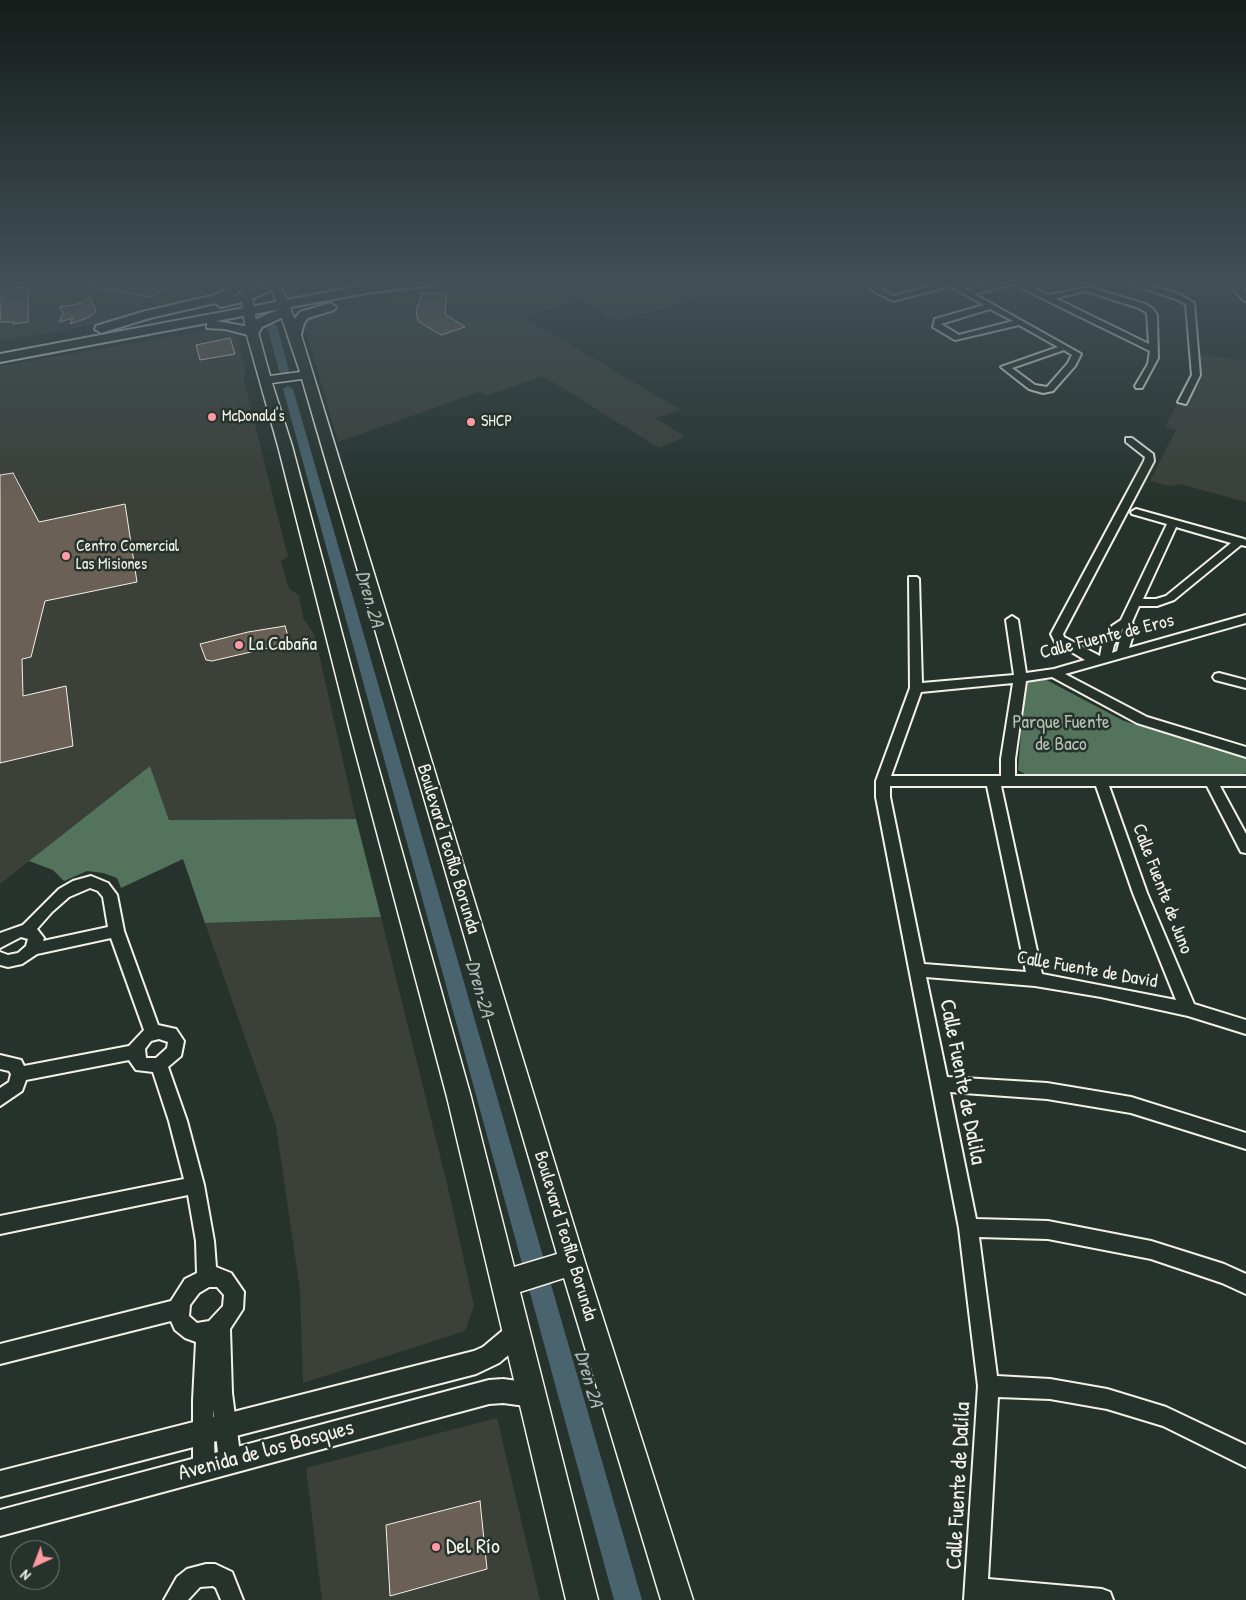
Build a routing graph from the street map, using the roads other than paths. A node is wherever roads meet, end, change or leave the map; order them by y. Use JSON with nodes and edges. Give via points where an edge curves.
{"nodes":[{"id":1,"x":14,"y":355,"type":"edge"},
{"id":2,"x":258,"y":355,"type":"edge"},
{"id":3,"x":300,"y":355,"type":"edge"},
{"id":4,"x":1043,"y":355,"type":"edge"},
{"id":5,"x":1078,"y":355,"type":"edge"},
{"id":6,"x":1153,"y":355,"type":"edge"},
{"id":7,"x":1194,"y":355,"type":"edge"},
{"id":8,"x":0,"y":357,"type":"edge"},
{"id":9,"x":306,"y":375,"type":"junction"},
{"id":10,"x":265,"y":380,"type":"junction"},
{"id":11,"x":1139,"y":386,"type":"dead end"},
{"id":12,"x":1184,"y":402,"type":"dead end"},
{"id":13,"x":1129,"y":440,"type":"dead end"},
{"id":14,"x":1136,"y":512,"type":"dead end"},
{"id":15,"x":1173,"y":522,"type":"junction"},
{"id":16,"x":1243,"y":542,"type":"edge"},
{"id":17,"x":913,"y":580,"type":"dead end"},
{"id":18,"x":1135,"y":602,"type":"junction"},
{"id":19,"x":1246,"y":619,"type":"edge"},
{"id":20,"x":1012,"y":620,"type":"dead end"},
{"id":21,"x":1126,"y":622,"type":"junction"},
{"id":22,"x":1123,"y":654,"type":"junction"},
{"id":23,"x":1101,"y":660,"type":"junction"},
{"id":24,"x":1054,"y":673,"type":"junction"},
{"id":25,"x":1020,"y":676,"type":"junction"},
{"id":26,"x":1219,"y":677,"type":"dead end"},
{"id":27,"x":1246,"y":684,"type":"edge"},
{"id":28,"x":916,"y":688,"type":"junction"},
{"id":29,"x":1246,"y":752,"type":"edge"},
{"id":30,"x":883,"y":781,"type":"junction"},
{"id":31,"x":1000,"y":781,"type":"junction"},
{"id":32,"x":1101,"y":781,"type":"junction"},
{"id":33,"x":1211,"y":781,"type":"junction"},
{"id":34,"x":1246,"y":781,"type":"edge"},
{"id":35,"x":1246,"y":848,"type":"edge"},
{"id":36,"x":28,"y":931,"type":"junction"},
{"id":37,"x":116,"y":931,"type":"junction"},
{"id":38,"x":0,"y":942,"type":"edge"},
{"id":39,"x":33,"y":949,"type":"junction"},
{"id":40,"x":0,"y":958,"type":"edge"},
{"id":41,"x":918,"y":970,"type":"junction"},
{"id":42,"x":1035,"y":979,"type":"junction"},
{"id":43,"x":1188,"y":1010,"type":"junction"},
{"id":44,"x":1246,"y":1027,"type":"edge"},
{"id":45,"x":153,"y":1033,"type":"junction"},
{"id":46,"x":135,"y":1052,"type":"junction"},
{"id":47,"x":0,"y":1062,"type":"edge"},
{"id":48,"x":159,"y":1065,"type":"junction"},
{"id":49,"x":19,"y":1074,"type":"junction"},
{"id":50,"x":939,"y":1084,"type":"junction"},
{"id":51,"x":0,"y":1098,"type":"edge"},
{"id":52,"x":1246,"y":1142,"type":"edge"},
{"id":53,"x":195,"y":1185,"type":"junction"},
{"id":54,"x":0,"y":1224,"type":"edge"},
{"id":55,"x":968,"y":1228,"type":"junction"},
{"id":56,"x":563,"y":1265,"type":"junction"},
{"id":57,"x":207,"y":1278,"type":"junction"},
{"id":58,"x":514,"y":1280,"type":"junction"},
{"id":59,"x":1246,"y":1284,"type":"edge"},
{"id":60,"x":179,"y":1309,"type":"junction"},
{"id":61,"x":213,"y":1329,"type":"junction"},
{"id":62,"x":516,"y":1334,"type":"junction"},
{"id":63,"x":0,"y":1354,"type":"edge"},
{"id":64,"x":988,"y":1386,"type":"junction"},
{"id":65,"x":222,"y":1393,"type":"joint"},
{"id":66,"x":533,"y":1395,"type":"junction"},
{"id":67,"x":226,"y":1425,"type":"junction"},
{"id":68,"x":203,"y":1431,"type":"junction"},
{"id":69,"x":1246,"y":1456,"type":"edge"},
{"id":70,"x":230,"y":1461,"type":"junction"},
{"id":71,"x":204,"y":1468,"type":"junction"},
{"id":72,"x":0,"y":1484,"type":"edge"},
{"id":73,"x":0,"y":1523,"type":"edge"},
{"id":74,"x":975,"y":1594,"type":"edge"},
{"id":75,"x":176,"y":1600,"type":"edge"},
{"id":76,"x":232,"y":1600,"type":"edge"},
{"id":77,"x":582,"y":1600,"type":"edge"},
{"id":78,"x":677,"y":1600,"type":"edge"},
{"id":79,"x":1102,"y":1600,"type":"edge"}],
"edges":[{"from":1,"to":8,"type":"main road"},
{"from":2,"to":10,"type":"main road"},
{"from":3,"to":9,"type":"main road","name":"Boulevard Teofilo Borunda"},
{"from":4,"to":5,"type":"street","via":[[1005,367],[1032,387],[1047,390]]},
{"from":6,"to":11,"type":"street","via":[[1152,364]]},
{"from":7,"to":12,"type":"street","via":[[1196,375]]},
{"from":9,"to":10,"type":"main road"},
{"from":9,"to":56,"type":"main road","name":"Boulevard Teofilo Borunda"},
{"from":10,"to":58,"type":"main road","via":[[359,731]]},
{"from":13,"to":23,"type":"street","via":[[1150,456],[1149,461],[1056,634],[1059,639]]},
{"from":14,"to":15,"type":"street"},
{"from":15,"to":16,"type":"street"},
{"from":15,"to":18,"type":"street"},
{"from":16,"to":18,"type":"street","via":[[1170,598],[1157,603]]},
{"from":17,"to":28,"type":"street","name":"Calle Fuente de Dalila"},
{"from":18,"to":21,"type":"street"},
{"from":19,"to":22,"type":"street","name":"Calle Fuente de Eros"},
{"from":20,"to":25,"type":"street"},
{"from":21,"to":22,"type":"street","via":[[1129,629]]},
{"from":21,"to":23,"type":"street","via":[[1118,626]]},
{"from":22,"to":23,"type":"street","name":"Calle Fuente de Eros"},
{"from":23,"to":24,"type":"street","name":"Calle Fuente de Eros"},
{"from":24,"to":25,"type":"street","name":"Calle Fuente de Eros"},
{"from":24,"to":29,"type":"street","via":[[1142,720]]},
{"from":25,"to":28,"type":"street","name":"Calle Fuente de Eros"},
{"from":25,"to":31,"type":"street","via":[[1008,759]]},
{"from":26,"to":27,"type":"street"},
{"from":28,"to":30,"type":"street","name":"Calle Fuente de Dalila"},
{"from":30,"to":31,"type":"street"},
{"from":30,"to":41,"type":"street","name":"Calle Fuente de Dalila","via":[[885,814]]},
{"from":31,"to":32,"type":"street"},
{"from":31,"to":42,"type":"street"},
{"from":32,"to":33,"type":"street"},
{"from":32,"to":43,"type":"street","name":"Calle Fuente de Juno","via":[[1140,893]]},
{"from":33,"to":34,"type":"street"},
{"from":33,"to":35,"type":"street"},
{"from":36,"to":37,"type":"street","via":[[64,893],[91,882],[110,895]]},
{"from":36,"to":38,"type":"street","via":[[14,932]]},
{"from":36,"to":39,"type":"street","via":[[36,938]]},
{"from":37,"to":39,"type":"street"},
{"from":37,"to":45,"type":"street"},
{"from":39,"to":40,"type":"street","via":[[22,958]]},
{"from":41,"to":42,"type":"street","name":"Calle Fuente de David"},
{"from":41,"to":50,"type":"street","name":"Calle Fuente de Dalila"},
{"from":42,"to":43,"type":"street","name":"Calle Fuente de David"},
{"from":43,"to":44,"type":"street","name":"Calle Fuente de David"},
{"from":45,"to":46,"type":"street","via":[[141,1041]]},
{"from":45,"to":48,"type":"street","via":[[170,1034],[176,1041],[172,1056]]},
{"from":46,"to":48,"type":"street","via":[[142,1064]]},
{"from":46,"to":49,"type":"street"},
{"from":47,"to":49,"type":"street","via":[[14,1065]]},
{"from":48,"to":53,"type":"street"},
{"from":49,"to":51,"type":"street","via":[[16,1086]]},
{"from":50,"to":52,"type":"street","via":[[1046,1091],[1131,1105]]},
{"from":50,"to":55,"type":"street","name":"Calle Fuente de Dalila"},
{"from":53,"to":54,"type":"street"},
{"from":53,"to":57,"type":"street","via":[[205,1241]]},
{"from":55,"to":59,"type":"street","via":[[1048,1230],[1151,1250]]},
{"from":55,"to":64,"type":"street","name":"Calle Fuente de Dalila"},
{"from":56,"to":58,"type":"main road"},
{"from":56,"to":78,"type":"main road","name":"Boulevard Teofilo Borunda"},
{"from":57,"to":60,"type":"street","via":[[185,1293]]},
{"from":57,"to":61,"type":"street","via":[[224,1280],[234,1292],[233,1310]]},
{"from":58,"to":62,"type":"main road"},
{"from":60,"to":61,"type":"street","via":[[186,1328],[192,1331]]},
{"from":60,"to":63,"type":"street"},
{"from":61,"to":65,"type":"street"},
{"from":61,"to":68,"type":"street"},
{"from":62,"to":66,"type":"main road"},
{"from":62,"to":67,"type":"street","name":"Avenida de los Bosques","via":[[491,1355],[476,1362]]},
{"from":64,"to":69,"type":"street","via":[[1050,1389],[1107,1399],[1166,1417]]},
{"from":64,"to":74,"type":"street","name":"Calle Fuente de Dalila"},
{"from":65,"to":67,"type":"street"},
{"from":66,"to":70,"type":"street","name":"Avenida de los Bosques","via":[[489,1392]]},
{"from":66,"to":77,"type":"main road"},
{"from":67,"to":68,"type":"street","name":"Avenida de los Bosques"},
{"from":67,"to":70,"type":"street"},
{"from":68,"to":71,"type":"street"},
{"from":68,"to":72,"type":"street","name":"Avenida de los Bosques"},
{"from":70,"to":71,"type":"street","name":"Avenida de los Bosques"},
{"from":71,"to":73,"type":"street","name":"Avenida de los Bosques"},
{"from":74,"to":79,"type":"street"},
{"from":75,"to":76,"type":"street","via":[[185,1585],[206,1574],[224,1580]]}]}
